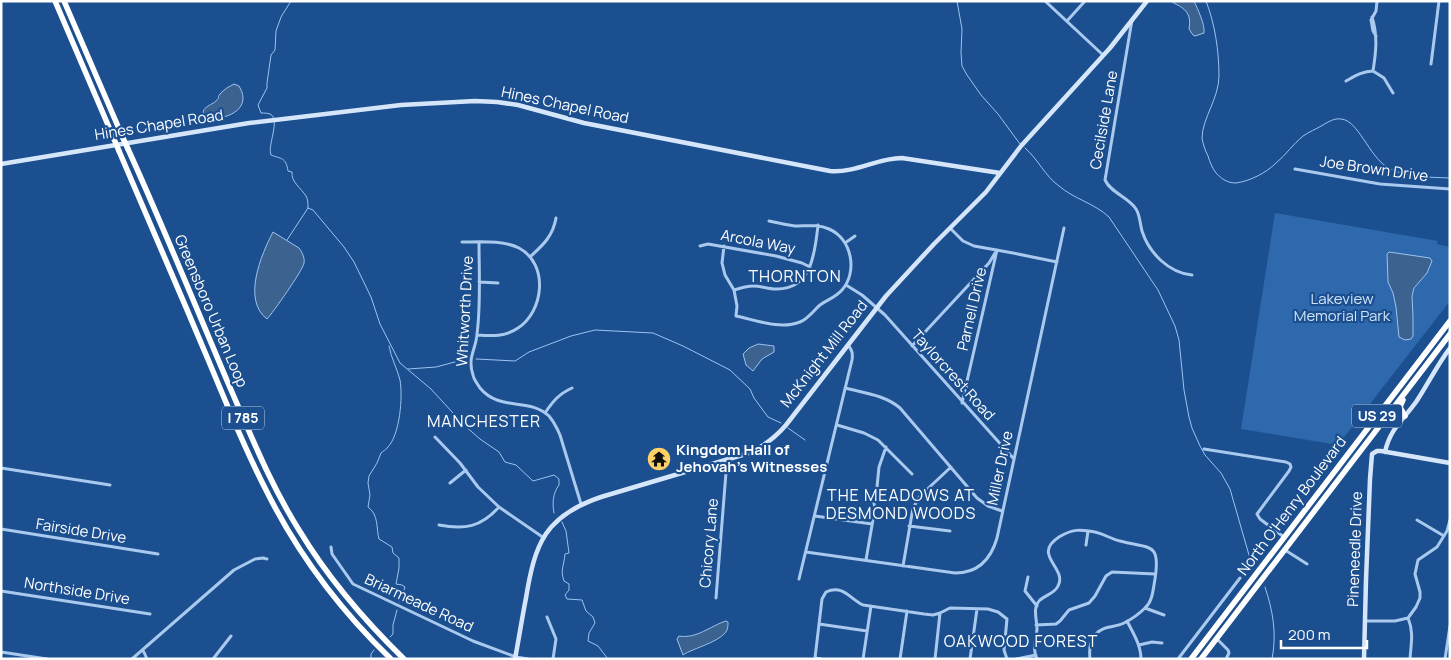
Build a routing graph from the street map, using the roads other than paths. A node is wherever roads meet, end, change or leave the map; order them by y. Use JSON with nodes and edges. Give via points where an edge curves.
{"nodes":[{"id":1,"x":55,"y":1,"type":"edge"},
{"id":2,"x":64,"y":1,"type":"edge"},
{"id":3,"x":1045,"y":1,"type":"edge"},
{"id":4,"x":1086,"y":1,"type":"edge"},
{"id":5,"x":1147,"y":1,"type":"edge"},
{"id":6,"x":1377,"y":1,"type":"edge"},
{"id":7,"x":1439,"y":1,"type":"edge"},
{"id":8,"x":1132,"y":20,"type":"junction"},
{"id":9,"x":1067,"y":21,"type":"junction"},
{"id":10,"x":1103,"y":55,"type":"junction"},
{"id":11,"x":1431,"y":64,"type":"dead end"},
{"id":12,"x":1373,"y":71,"type":"junction"},
{"id":13,"x":1346,"y":81,"type":"dead end"},
{"id":14,"x":1393,"y":93,"type":"dead end"},
{"id":15,"x":1,"y":164,"type":"edge"},
{"id":16,"x":1294,"y":169,"type":"dead end"},
{"id":17,"x":1000,"y":174,"type":"junction"},
{"id":18,"x":1450,"y":189,"type":"edge"},
{"id":19,"x":556,"y":218,"type":"dead end"},
{"id":20,"x":769,"y":221,"type":"dead end"},
{"id":21,"x":818,"y":225,"type":"junction"},
{"id":22,"x":950,"y":228,"type":"junction"},
{"id":23,"x":1064,"y":228,"type":"dead end"},
{"id":24,"x":856,"y":236,"type":"dead end"},
{"id":25,"x":462,"y":242,"type":"dead end"},
{"id":26,"x":479,"y":242,"type":"junction"},
{"id":27,"x":845,"y":243,"type":"junction"},
{"id":28,"x":700,"y":246,"type":"dead end"},
{"id":29,"x":724,"y":246,"type":"junction"},
{"id":30,"x":997,"y":250,"type":"junction"},
{"id":31,"x":530,"y":257,"type":"junction"},
{"id":32,"x":1057,"y":262,"type":"junction"},
{"id":33,"x":810,"y":267,"type":"junction"},
{"id":34,"x":1192,"y":275,"type":"dead end"},
{"id":35,"x":479,"y":282,"type":"junction"},
{"id":36,"x":498,"y":283,"type":"dead end"},
{"id":37,"x":846,"y":285,"type":"junction"},
{"id":38,"x":734,"y":290,"type":"junction"},
{"id":39,"x":877,"y":307,"type":"junction"},
{"id":40,"x":1450,"y":321,"type":"edge"},
{"id":41,"x":1450,"y":334,"type":"edge"},
{"id":42,"x":477,"y":336,"type":"junction"},
{"id":43,"x":847,"y":345,"type":"junction"},
{"id":44,"x":912,"y":346,"type":"junction"},
{"id":45,"x":1450,"y":348,"type":"edge"},
{"id":46,"x":1424,"y":368,"type":"junction"},
{"id":47,"x":572,"y":388,"type":"dead end"},
{"id":48,"x":845,"y":388,"type":"junction"},
{"id":49,"x":962,"y":403,"type":"junction"},
{"id":50,"x":545,"y":413,"type":"junction"},
{"id":51,"x":1405,"y":416,"type":"junction"},
{"id":52,"x":836,"y":425,"type":"junction"},
{"id":53,"x":435,"y":437,"type":"dead end"},
{"id":54,"x":1366,"y":442,"type":"junction"},
{"id":55,"x":886,"y":447,"type":"junction"},
{"id":56,"x":1204,"y":449,"type":"dead end"},
{"id":57,"x":1385,"y":452,"type":"junction"},
{"id":58,"x":1014,"y":459,"type":"junction"},
{"id":59,"x":727,"y":460,"type":"junction"},
{"id":60,"x":1450,"y":463,"type":"edge"},
{"id":61,"x":951,"y":467,"type":"junction"},
{"id":62,"x":1,"y":468,"type":"edge"},
{"id":63,"x":466,"y":470,"type":"junction"},
{"id":64,"x":912,"y":474,"type":"dead end"},
{"id":65,"x":450,"y":483,"type":"dead end"},
{"id":66,"x":110,"y":485,"type":"dead end"},
{"id":67,"x":877,"y":487,"type":"dead end"},
{"id":68,"x":873,"y":499,"type":"dead end"},
{"id":69,"x":581,"y":504,"type":"junction"},
{"id":70,"x":499,"y":507,"type":"junction"},
{"id":71,"x":1002,"y":511,"type":"junction"},
{"id":72,"x":815,"y":516,"type":"junction"},
{"id":73,"x":1417,"y":520,"type":"dead end"},
{"id":74,"x":1450,"y":520,"type":"edge"},
{"id":75,"x":872,"y":524,"type":"junction"},
{"id":76,"x":440,"y":526,"type":"dead end"},
{"id":77,"x":909,"y":526,"type":"junction"},
{"id":78,"x":1,"y":529,"type":"edge"},
{"id":79,"x":950,"y":531,"type":"dead end"},
{"id":80,"x":1088,"y":531,"type":"junction"},
{"id":81,"x":1444,"y":536,"type":"junction"},
{"id":82,"x":1284,"y":537,"type":"junction"},
{"id":83,"x":544,"y":538,"type":"junction"},
{"id":84,"x":1086,"y":545,"type":"dead end"},
{"id":85,"x":331,"y":547,"type":"dead end"},
{"id":86,"x":1284,"y":550,"type":"junction"},
{"id":87,"x":806,"y":552,"type":"junction"},
{"id":88,"x":158,"y":554,"type":"dead end"},
{"id":89,"x":267,"y":559,"type":"dead end"},
{"id":90,"x":866,"y":560,"type":"junction"},
{"id":91,"x":1307,"y":564,"type":"dead end"},
{"id":92,"x":903,"y":566,"type":"junction"},
{"id":93,"x":1155,"y":574,"type":"junction"},
{"id":94,"x":1264,"y":575,"type":"junction"},
{"id":95,"x":1028,"y":577,"type":"dead end"},
{"id":96,"x":1240,"y":578,"type":"dead end"},
{"id":97,"x":799,"y":580,"type":"dead end"},
{"id":98,"x":1,"y":590,"type":"edge"},
{"id":99,"x":716,"y":598,"type":"dead end"},
{"id":100,"x":871,"y":606,"type":"junction"},
{"id":101,"x":1037,"y":606,"type":"junction"},
{"id":102,"x":1145,"y":608,"type":"junction"},
{"id":103,"x":977,"y":609,"type":"junction"},
{"id":104,"x":907,"y":611,"type":"junction"},
{"id":105,"x":940,"y":613,"type":"junction"},
{"id":106,"x":150,"y":614,"type":"dead end"},
{"id":107,"x":1164,"y":614,"type":"dead end"},
{"id":108,"x":548,"y":617,"type":"dead end"},
{"id":109,"x":1408,"y":618,"type":"junction"},
{"id":110,"x":1127,"y":621,"type":"junction"},
{"id":111,"x":1365,"y":621,"type":"junction"},
{"id":112,"x":819,"y":624,"type":"junction"},
{"id":113,"x":1036,"y":625,"type":"junction"},
{"id":114,"x":1450,"y":626,"type":"edge"},
{"id":115,"x":1202,"y":628,"type":"junction"},
{"id":116,"x":867,"y":631,"type":"junction"},
{"id":117,"x":231,"y":636,"type":"dead end"},
{"id":118,"x":1213,"y":636,"type":"junction"},
{"id":119,"x":1162,"y":642,"type":"dead end"},
{"id":120,"x":1139,"y":645,"type":"junction"},
{"id":121,"x":143,"y":650,"type":"junction"},
{"id":122,"x":1,"y":652,"type":"edge"},
{"id":123,"x":1036,"y":657,"type":"edge"},
{"id":124,"x":515,"y":658,"type":"edge"},
{"id":125,"x":47,"y":659,"type":"edge"},
{"id":126,"x":132,"y":659,"type":"edge"},
{"id":127,"x":148,"y":659,"type":"edge"},
{"id":128,"x":213,"y":659,"type":"edge"},
{"id":129,"x":391,"y":659,"type":"edge"},
{"id":130,"x":404,"y":659,"type":"edge"},
{"id":131,"x":528,"y":659,"type":"edge"},
{"id":132,"x":552,"y":659,"type":"edge"},
{"id":133,"x":821,"y":659,"type":"edge"},
{"id":134,"x":864,"y":659,"type":"edge"},
{"id":135,"x":900,"y":659,"type":"edge"},
{"id":136,"x":935,"y":659,"type":"edge"},
{"id":137,"x":970,"y":659,"type":"edge"},
{"id":138,"x":1006,"y":659,"type":"edge"},
{"id":139,"x":1016,"y":659,"type":"edge"},
{"id":140,"x":1090,"y":659,"type":"edge"},
{"id":141,"x":1141,"y":659,"type":"edge"},
{"id":142,"x":1178,"y":659,"type":"edge"},
{"id":143,"x":1191,"y":659,"type":"edge"},
{"id":144,"x":1201,"y":659,"type":"edge"},
{"id":145,"x":1226,"y":659,"type":"edge"},
{"id":146,"x":1364,"y":659,"type":"edge"},
{"id":147,"x":1410,"y":659,"type":"edge"},
{"id":148,"x":1444,"y":659,"type":"edge"}],
"edges":[{"from":1,"to":129,"type":"highway","name":"Greensboro Urban Loop","number":"I 785","bridge":true,"via":[[274,506],[326,586]]},
{"from":2,"to":130,"type":"highway","name":"Greensboro Urban Loop","number":"I 785","bridge":true,"via":[[282,502],[342,592]]},
{"from":3,"to":9,"type":"street"},
{"from":4,"to":9,"type":"street"},
{"from":5,"to":8,"type":"street","name":"McKnight Mill Road"},
{"from":6,"to":12,"type":"street","via":[[1372,19],[1377,32]]},
{"from":7,"to":11,"type":"street"},
{"from":8,"to":10,"type":"street","name":"McKnight Mill Road"},
{"from":8,"to":34,"type":"street","name":"Cecilside Lane","via":[[1105,180],[1134,207],[1143,235],[1156,255],[1173,270]]},
{"from":9,"to":10,"type":"street"},
{"from":10,"to":17,"type":"street","name":"McKnight Mill Road"},
{"from":12,"to":13,"type":"street"},
{"from":12,"to":14,"type":"street","via":[[1384,78]]},
{"from":15,"to":17,"type":"street","name":"Hines Chapel Road","via":[[274,120],[460,101],[526,107],[591,124],[830,171],[848,171],[902,158]]},
{"from":16,"to":18,"type":"street","name":"Joe Brown Drive","via":[[1380,184]]},
{"from":17,"to":22,"type":"street","name":"McKnight Mill Road"},
{"from":19,"to":31,"type":"street","via":[[549,238]]},
{"from":20,"to":21,"type":"street"},
{"from":21,"to":27,"type":"street","via":[[831,229]]},
{"from":21,"to":33,"type":"street"},
{"from":22,"to":30,"type":"street","via":[[970,245]]},
{"from":22,"to":39,"type":"street","name":"McKnight Mill Road"},
{"from":23,"to":32,"type":"street","name":"Miller Drive"},
{"from":24,"to":27,"type":"street"},
{"from":25,"to":26,"type":"street"},
{"from":26,"to":31,"type":"street","via":[[512,245]]},
{"from":26,"to":35,"type":"street","name":"Whitworth Drive"},
{"from":27,"to":37,"type":"street","via":[[852,262]]},
{"from":28,"to":29,"type":"street","name":"Arcola Way"},
{"from":29,"to":33,"type":"street","name":"Arcola Way","via":[[776,256]]},
{"from":29,"to":38,"type":"street","via":[[722,263]]},
{"from":30,"to":32,"type":"street"},
{"from":30,"to":44,"type":"street","via":[[989,263]]},
{"from":30,"to":49,"type":"street","name":"Parnell Drive"},
{"from":31,"to":42,"type":"street","via":[[540,282],[532,313],[525,323],[508,334]]},
{"from":32,"to":58,"type":"street","name":"Miller Drive"},
{"from":33,"to":38,"type":"street","via":[[804,277],[789,287],[752,286]]},
{"from":35,"to":36,"type":"street"},
{"from":35,"to":42,"type":"street","name":"Whitworth Drive"},
{"from":37,"to":38,"type":"street","via":[[837,296],[823,303],[806,319],[791,324],[736,316]]},
{"from":37,"to":39,"type":"street","name":"Taylorcrest Road"},
{"from":39,"to":43,"type":"street","name":"McKnight Mill Road"},
{"from":39,"to":44,"type":"street","name":"Taylorcrest Road"},
{"from":40,"to":82,"type":"highway","name":"North O'Henry Boulevard","number":"US 29"},
{"from":41,"to":46,"type":"highway","name":"North O'Henry Boulevard","number":"US 29"},
{"from":42,"to":50,"type":"street","name":"Whitworth Drive","via":[[470,365],[475,382],[484,393],[497,401],[530,406]]},
{"from":43,"to":48,"type":"street","via":[[853,354]]},
{"from":43,"to":59,"type":"street","name":"McKnight Mill Road","via":[[776,436],[757,450]]},
{"from":44,"to":49,"type":"street","name":"Taylorcrest Road"},
{"from":45,"to":51,"type":"street"},
{"from":46,"to":51,"type":"highway","via":[[1401,402]]},
{"from":46,"to":54,"type":"highway","name":"North O'Henry Boulevard","number":"US 29"},
{"from":47,"to":50,"type":"street","via":[[554,400]]},
{"from":48,"to":52,"type":"street"},
{"from":48,"to":61,"type":"street","via":[[894,403]]},
{"from":49,"to":58,"type":"street","name":"Taylorcrest Road"},
{"from":50,"to":69,"type":"street","via":[[556,424]]},
{"from":51,"to":54,"type":"highway","via":[[1393,413]]},
{"from":51,"to":57,"type":"street","via":[[1390,436]]},
{"from":52,"to":55,"type":"street","via":[[864,433]]},
{"from":52,"to":72,"type":"street"},
{"from":53,"to":63,"type":"street"},
{"from":54,"to":86,"type":"highway","name":"North O'Henry Boulevard","number":"US 29"},
{"from":55,"to":64,"type":"street"},
{"from":55,"to":67,"type":"street"},
{"from":56,"to":82,"type":"street","via":[[1290,464],[1289,471],[1257,514]]},
{"from":57,"to":60,"type":"street"},
{"from":57,"to":111,"type":"street","name":"Pineneedle Drive","via":[[1372,454]]},
{"from":58,"to":71,"type":"street","name":"Miller Drive"},
{"from":59,"to":69,"type":"street","name":"McKnight Mill Road"},
{"from":59,"to":99,"type":"street","name":"Chicory Lane"},
{"from":61,"to":71,"type":"street","via":[[983,503]]},
{"from":61,"to":77,"type":"street","via":[[920,496]]},
{"from":62,"to":66,"type":"street"},
{"from":63,"to":65,"type":"street"},
{"from":63,"to":70,"type":"street"},
{"from":68,"to":75,"type":"street"},
{"from":69,"to":83,"type":"street","name":"McKnight Mill Road","via":[[561,518]]},
{"from":70,"to":76,"type":"street","via":[[471,526]]},
{"from":70,"to":83,"type":"street"},
{"from":71,"to":92,"type":"street","name":"Miller Drive","via":[[991,553],[974,569],[955,573]]},
{"from":72,"to":75,"type":"street"},
{"from":72,"to":87,"type":"street"},
{"from":73,"to":81,"type":"street"},
{"from":74,"to":81,"type":"street"},
{"from":75,"to":90,"type":"street"},
{"from":77,"to":79,"type":"street"},
{"from":77,"to":92,"type":"street"},
{"from":78,"to":88,"type":"street","name":"Fairside Drive"},
{"from":80,"to":84,"type":"street"},
{"from":80,"to":93,"type":"street","via":[[1148,547],[1156,557]]},
{"from":80,"to":101,"type":"street","via":[[1070,531],[1050,544],[1048,555],[1060,582]]},
{"from":81,"to":109,"type":"street","via":[[1437,547],[1418,560],[1415,574],[1420,598]]},
{"from":82,"to":94,"type":"highway","via":[[1284,544]]},
{"from":82,"to":118,"type":"highway","name":"North O'Henry Boulevard","number":"US 29"},
{"from":83,"to":124,"type":"street","name":"McKnight Mill Road","via":[[532,563]]},
{"from":85,"to":124,"type":"street","name":"Briarmeade Road","via":[[332,554],[353,584]]},
{"from":86,"to":91,"type":"street"},
{"from":86,"to":94,"type":"highway","name":"North O'Henry Boulevard","number":"US 29"},
{"from":87,"to":90,"type":"street","name":"Miller Drive"},
{"from":87,"to":97,"type":"street"},
{"from":89,"to":121,"type":"street","via":[[255,559],[234,570]]},
{"from":90,"to":92,"type":"street","name":"Miller Drive"},
{"from":93,"to":102,"type":"street","via":[[1151,598]]},
{"from":93,"to":113,"type":"street","via":[[1112,572],[1089,603],[1069,610],[1056,624]]},
{"from":94,"to":118,"type":"highway","name":"North O'Henry Boulevard","number":"US 29"},
{"from":95,"to":101,"type":"street","via":[[1025,591]]},
{"from":96,"to":115,"type":"street"},
{"from":98,"to":106,"type":"street","name":"Northside Drive"},
{"from":100,"to":104,"type":"street"},
{"from":100,"to":112,"type":"street","via":[[859,603],[845,592],[829,590],[822,599]]},
{"from":100,"to":116,"type":"street"},
{"from":101,"to":113,"type":"street"},
{"from":102,"to":107,"type":"street"},
{"from":102,"to":110,"type":"street"},
{"from":103,"to":105,"type":"street","via":[[950,608]]},
{"from":103,"to":137,"type":"street"},
{"from":103,"to":138,"type":"street","via":[[997,611],[1007,619]]},
{"from":104,"to":105,"type":"street"},
{"from":104,"to":135,"type":"street"},
{"from":105,"to":136,"type":"street"},
{"from":108,"to":132,"type":"street","via":[[556,639]]},
{"from":109,"to":111,"type":"street"},
{"from":109,"to":147,"type":"street","via":[[1413,635]]},
{"from":110,"to":120,"type":"street"},
{"from":110,"to":140,"type":"street","via":[[1105,627],[1096,634],[1090,648]]},
{"from":111,"to":146,"type":"street","name":"Pineneedle Drive"},
{"from":112,"to":116,"type":"street"},
{"from":112,"to":133,"type":"street","via":[[815,658]]},
{"from":113,"to":123,"type":"street"},
{"from":114,"to":148,"type":"street"},
{"from":115,"to":118,"type":"street"},
{"from":115,"to":142,"type":"street"},
{"from":116,"to":134,"type":"street"},
{"from":117,"to":128,"type":"street"},
{"from":118,"to":143,"type":"highway","name":"North O'Henry Boulevard","number":"US 29"},
{"from":118,"to":144,"type":"highway","name":"North O'Henry Boulevard","number":"US 29"},
{"from":118,"to":145,"type":"street","via":[[1228,650]]},
{"from":119,"to":120,"type":"street"},
{"from":120,"to":141,"type":"street"},
{"from":121,"to":126,"type":"street"},
{"from":121,"to":127,"type":"street"},
{"from":122,"to":125,"type":"street"},
{"from":123,"to":139,"type":"street"},
{"from":124,"to":131,"type":"street","name":"Briarmeade Road"}]}
